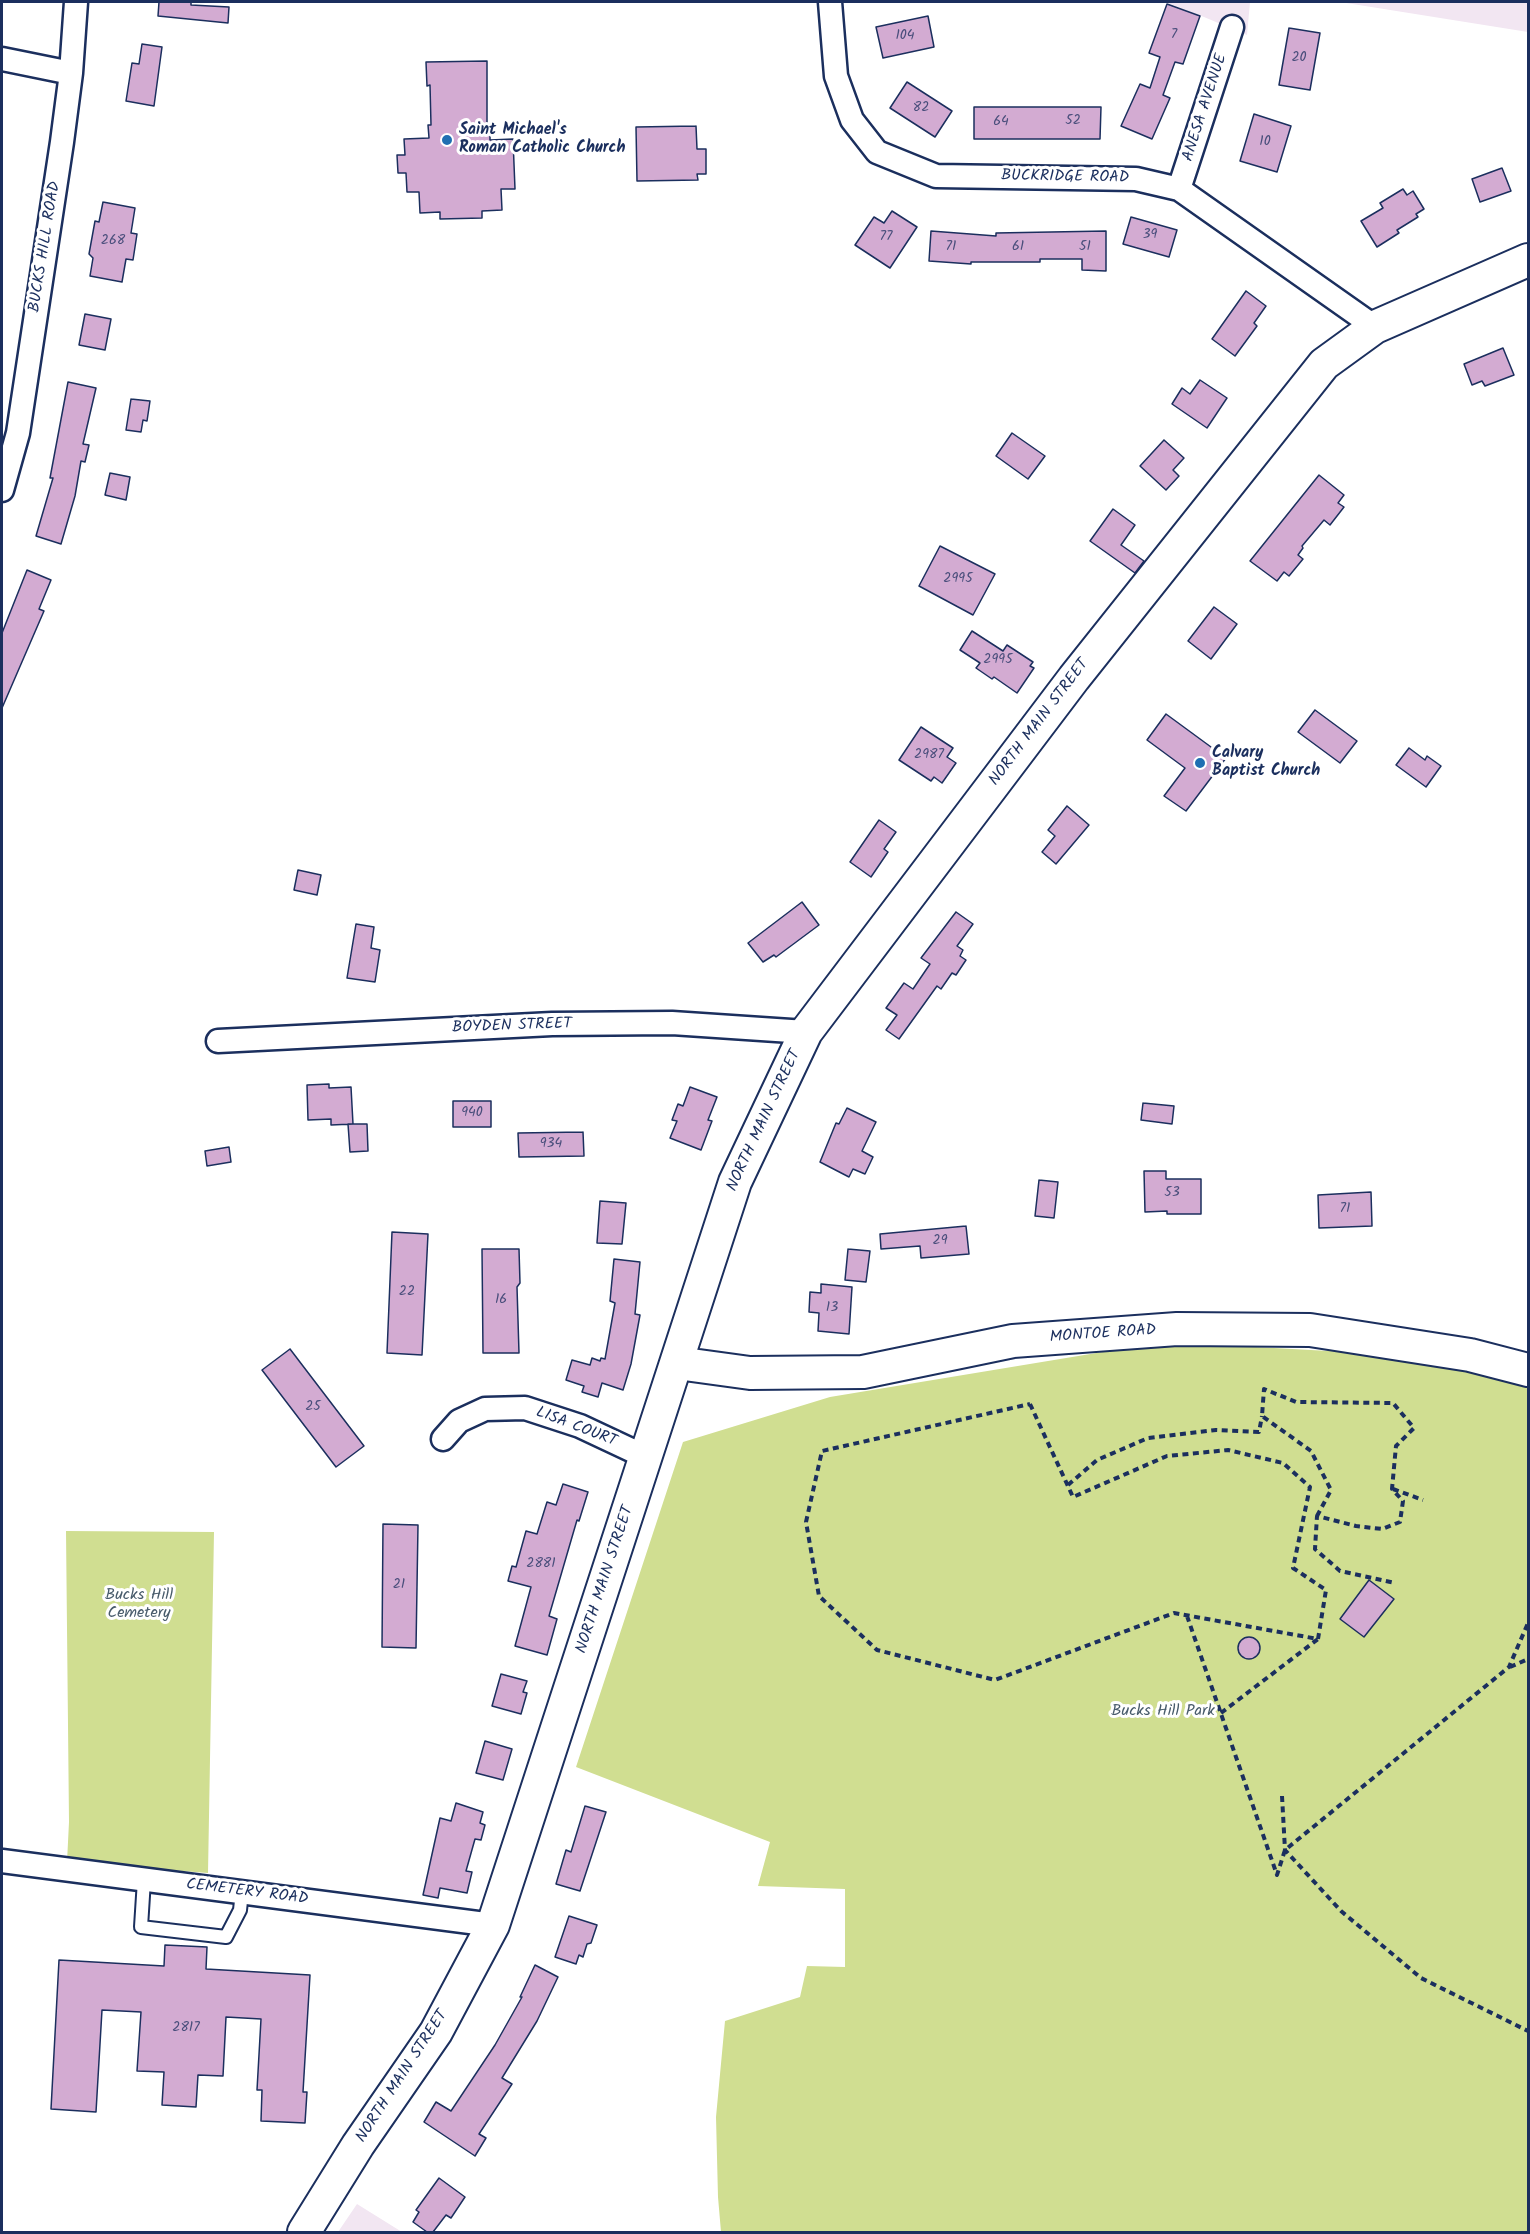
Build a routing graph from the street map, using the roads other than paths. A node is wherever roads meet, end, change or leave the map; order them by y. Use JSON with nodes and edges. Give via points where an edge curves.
{"nodes":[{"id":1,"x":76,"y":2,"type":"edge"},
{"id":2,"x":830,"y":2,"type":"edge"},
{"id":3,"x":1232,"y":27,"type":"dead end"},
{"id":4,"x":2,"y":59,"type":"edge"},
{"id":5,"x":71,"y":73,"type":"junction"},
{"id":6,"x":1179,"y":189,"type":"junction"},
{"id":7,"x":1528,"y":260,"type":"edge"},
{"id":8,"x":1376,"y":327,"type":"junction"},
{"id":9,"x":2,"y":490,"type":"edge"},
{"id":10,"x":806,"y":1032,"type":"junction"},
{"id":11,"x":218,"y":1041,"type":"dead end"},
{"id":12,"x":677,"y":1363,"type":"junction"},
{"id":13,"x":1528,"y":1370,"type":"edge"},
{"id":14,"x":443,"y":1439,"type":"dead end"},
{"id":15,"x":646,"y":1456,"type":"junction"},
{"id":16,"x":2,"y":1862,"type":"edge"},
{"id":17,"x":144,"y":1880,"type":"junction"},
{"id":18,"x":242,"y":1892,"type":"junction"},
{"id":19,"x":493,"y":1925,"type":"junction"},
{"id":20,"x":304,"y":2232,"type":"edge"}],
"edges":[{"from":1,"to":5,"type":"street","name":"BUCKS HILL ROAD"},
{"from":2,"to":6,"type":"street","name":"BUCKRIDGE ROAD","via":[[836,76],[852,120],[877,152],[936,176],[1136,179]]},
{"from":3,"to":6,"type":"street","name":"ANESA AVENUE"},
{"from":4,"to":5,"type":"street"},
{"from":5,"to":9,"type":"street","name":"BUCKS HILL ROAD","via":[[18,433]]},
{"from":6,"to":8,"type":"street","name":"BUCKRIDGE ROAD"},
{"from":7,"to":8,"type":"main road","name":"NORTH MAIN STREET"},
{"from":8,"to":10,"type":"main road","name":"NORTH MAIN STREET","via":[[1324,364],[1074,678]]},
{"from":10,"to":11,"type":"street","name":"BOYDEN STREET","via":[[672,1023],[552,1024]]},
{"from":10,"to":12,"type":"main road","name":"NORTH MAIN STREET","via":[[735,1182]]},
{"from":12,"to":13,"type":"main road","name":"MONTOE ROAD","via":[[750,1373],[863,1372],[1013,1341],[1177,1329],[1310,1330],[1470,1355]]},
{"from":12,"to":15,"type":"main road","name":"NORTH MAIN STREET"},
{"from":14,"to":15,"type":"street","name":"LISA COURT","via":[[459,1421],[485,1409],[525,1408],[580,1426]]},
{"from":15,"to":19,"type":"main road","name":"NORTH MAIN STREET"},
{"from":16,"to":17,"type":"street","name":"CEMETERY ROAD"},
{"from":17,"to":18,"type":"street","name":"CEMETERY ROAD"},
{"from":17,"to":18,"type":"lane","via":[[141,1927],[226,1936],[240,1910]]},
{"from":18,"to":19,"type":"street","name":"CEMETERY ROAD"},
{"from":19,"to":20,"type":"main road","name":"NORTH MAIN STREET","via":[[436,2032]]}]}
